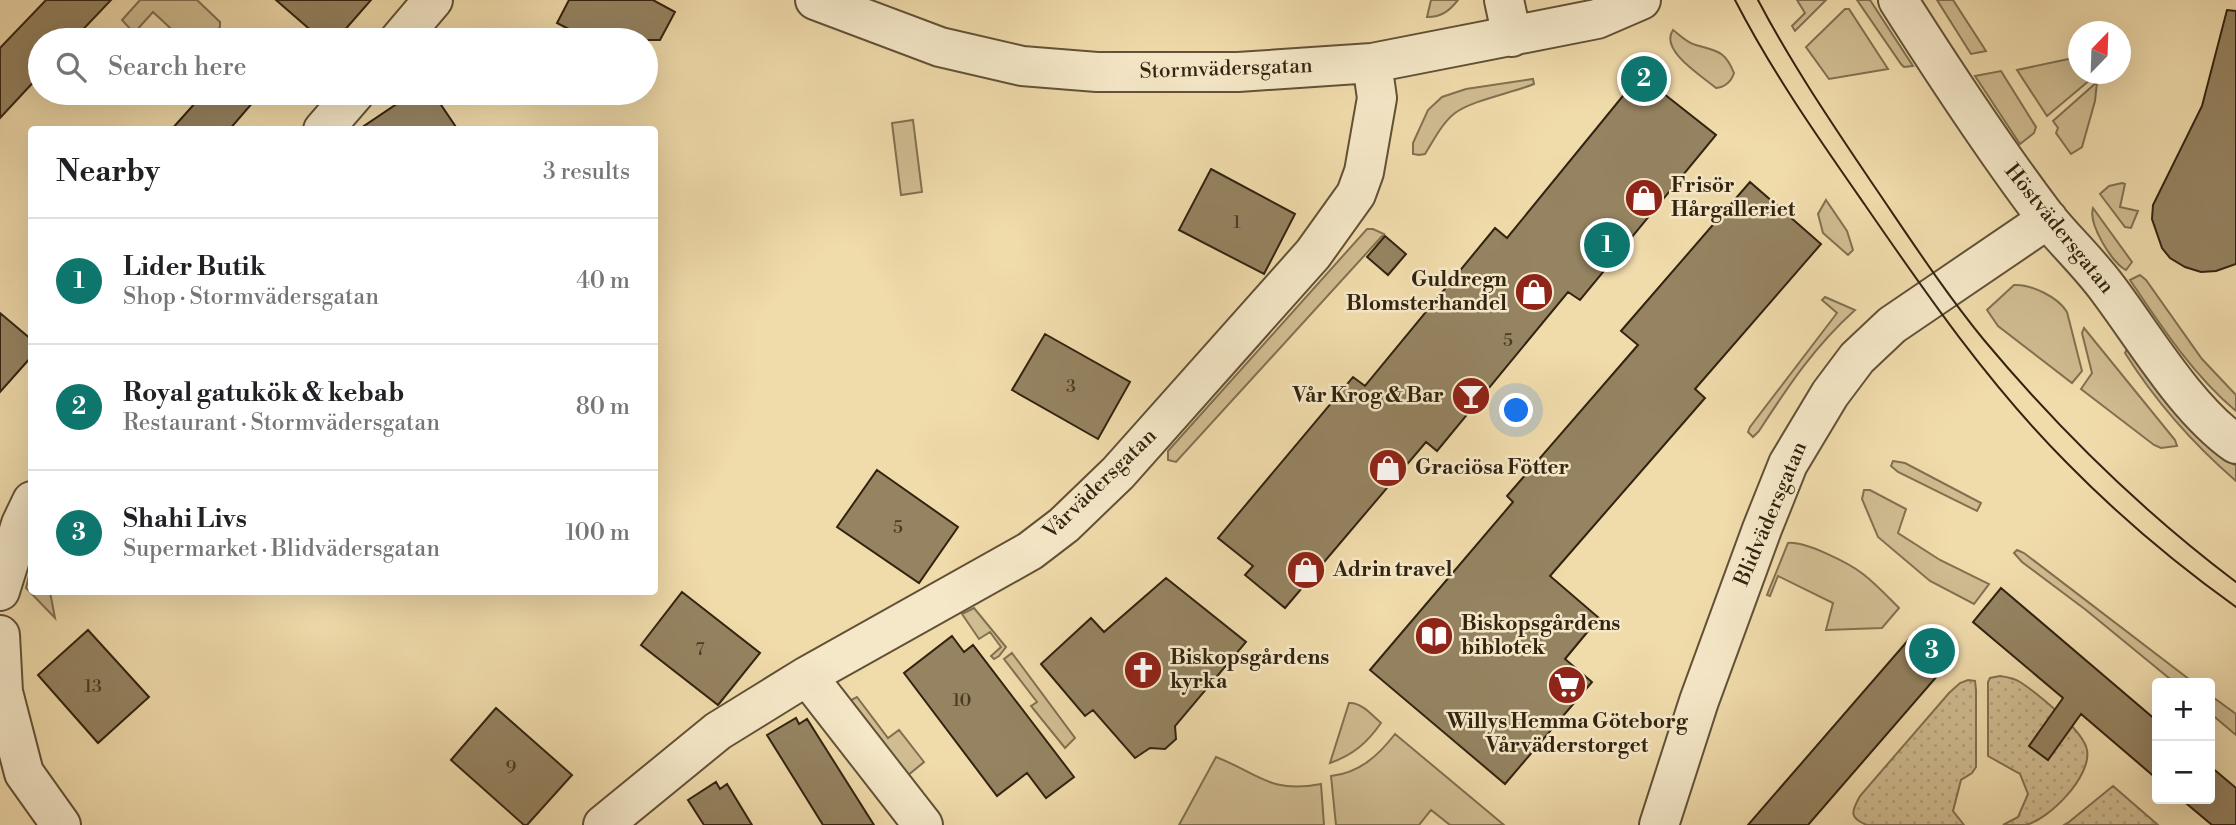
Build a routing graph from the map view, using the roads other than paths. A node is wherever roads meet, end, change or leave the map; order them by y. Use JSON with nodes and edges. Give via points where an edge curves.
{"nodes":[{"id":1,"x":433,"y":0,"type":"edge"},
{"id":2,"x":815,"y":0,"type":"edge"},
{"id":3,"x":1504,"y":0,"type":"edge"},
{"id":4,"x":1641,"y":0,"type":"edge"},
{"id":5,"x":1898,"y":0,"type":"edge"},
{"id":6,"x":409,"y":28,"type":"edge"},
{"id":7,"x":1511,"y":37,"type":"junction"},
{"id":8,"x":1372,"y":62,"type":"junction"},
{"id":9,"x":345,"y":105,"type":"edge"},
{"id":10,"x":326,"y":126,"type":"edge"},
{"id":11,"x":2048,"y":219,"type":"junction"},
{"id":12,"x":2236,"y":444,"type":"edge"},
{"id":13,"x":28,"y":510,"type":"edge"},
{"id":14,"x":0,"y":591,"type":"edge"},
{"id":15,"x":0,"y":635,"type":"edge"},
{"id":16,"x":807,"y":676,"type":"junction"},
{"id":17,"x":61,"y":825,"type":"edge"},
{"id":18,"x":603,"y":825,"type":"edge"},
{"id":19,"x":923,"y":825,"type":"edge"},
{"id":20,"x":1659,"y":825,"type":"edge"}],
"edges":[{"from":1,"to":6,"type":"street"},
{"from":2,"to":8,"type":"street","name":"Stormvädersgatan","via":[[940,47],[1022,66],[1097,72],[1238,72]]},
{"from":3,"to":7,"type":"street"},
{"from":4,"to":7,"type":"street","name":"Stormvädersgatan","via":[[1597,19]]},
{"from":5,"to":11,"type":"street","name":"Höstvädersgatan","via":[[1994,147]]},
{"from":7,"to":8,"type":"street","name":"Stormvädersgatan"},
{"from":8,"to":16,"type":"street","name":"Vårvädersgatan","via":[[1377,98],[1356,194],[1313,254],[1118,473],[1030,551]]},
{"from":9,"to":10,"type":"street"},
{"from":11,"to":12,"type":"street","name":"Höstvädersgatan","via":[[2106,286],[2175,381]]},
{"from":11,"to":20,"type":"street","name":"Blidvädersgatan","via":[[1892,325],[1857,358],[1830,394],[1788,464],[1762,529]]},
{"from":13,"to":14,"type":"street"},
{"from":15,"to":17,"type":"street","via":[[3,692],[24,773]]},
{"from":16,"to":18,"type":"street","name":"Vårvädersgatan","via":[[718,732]]},
{"from":16,"to":19,"type":"street"}]}
